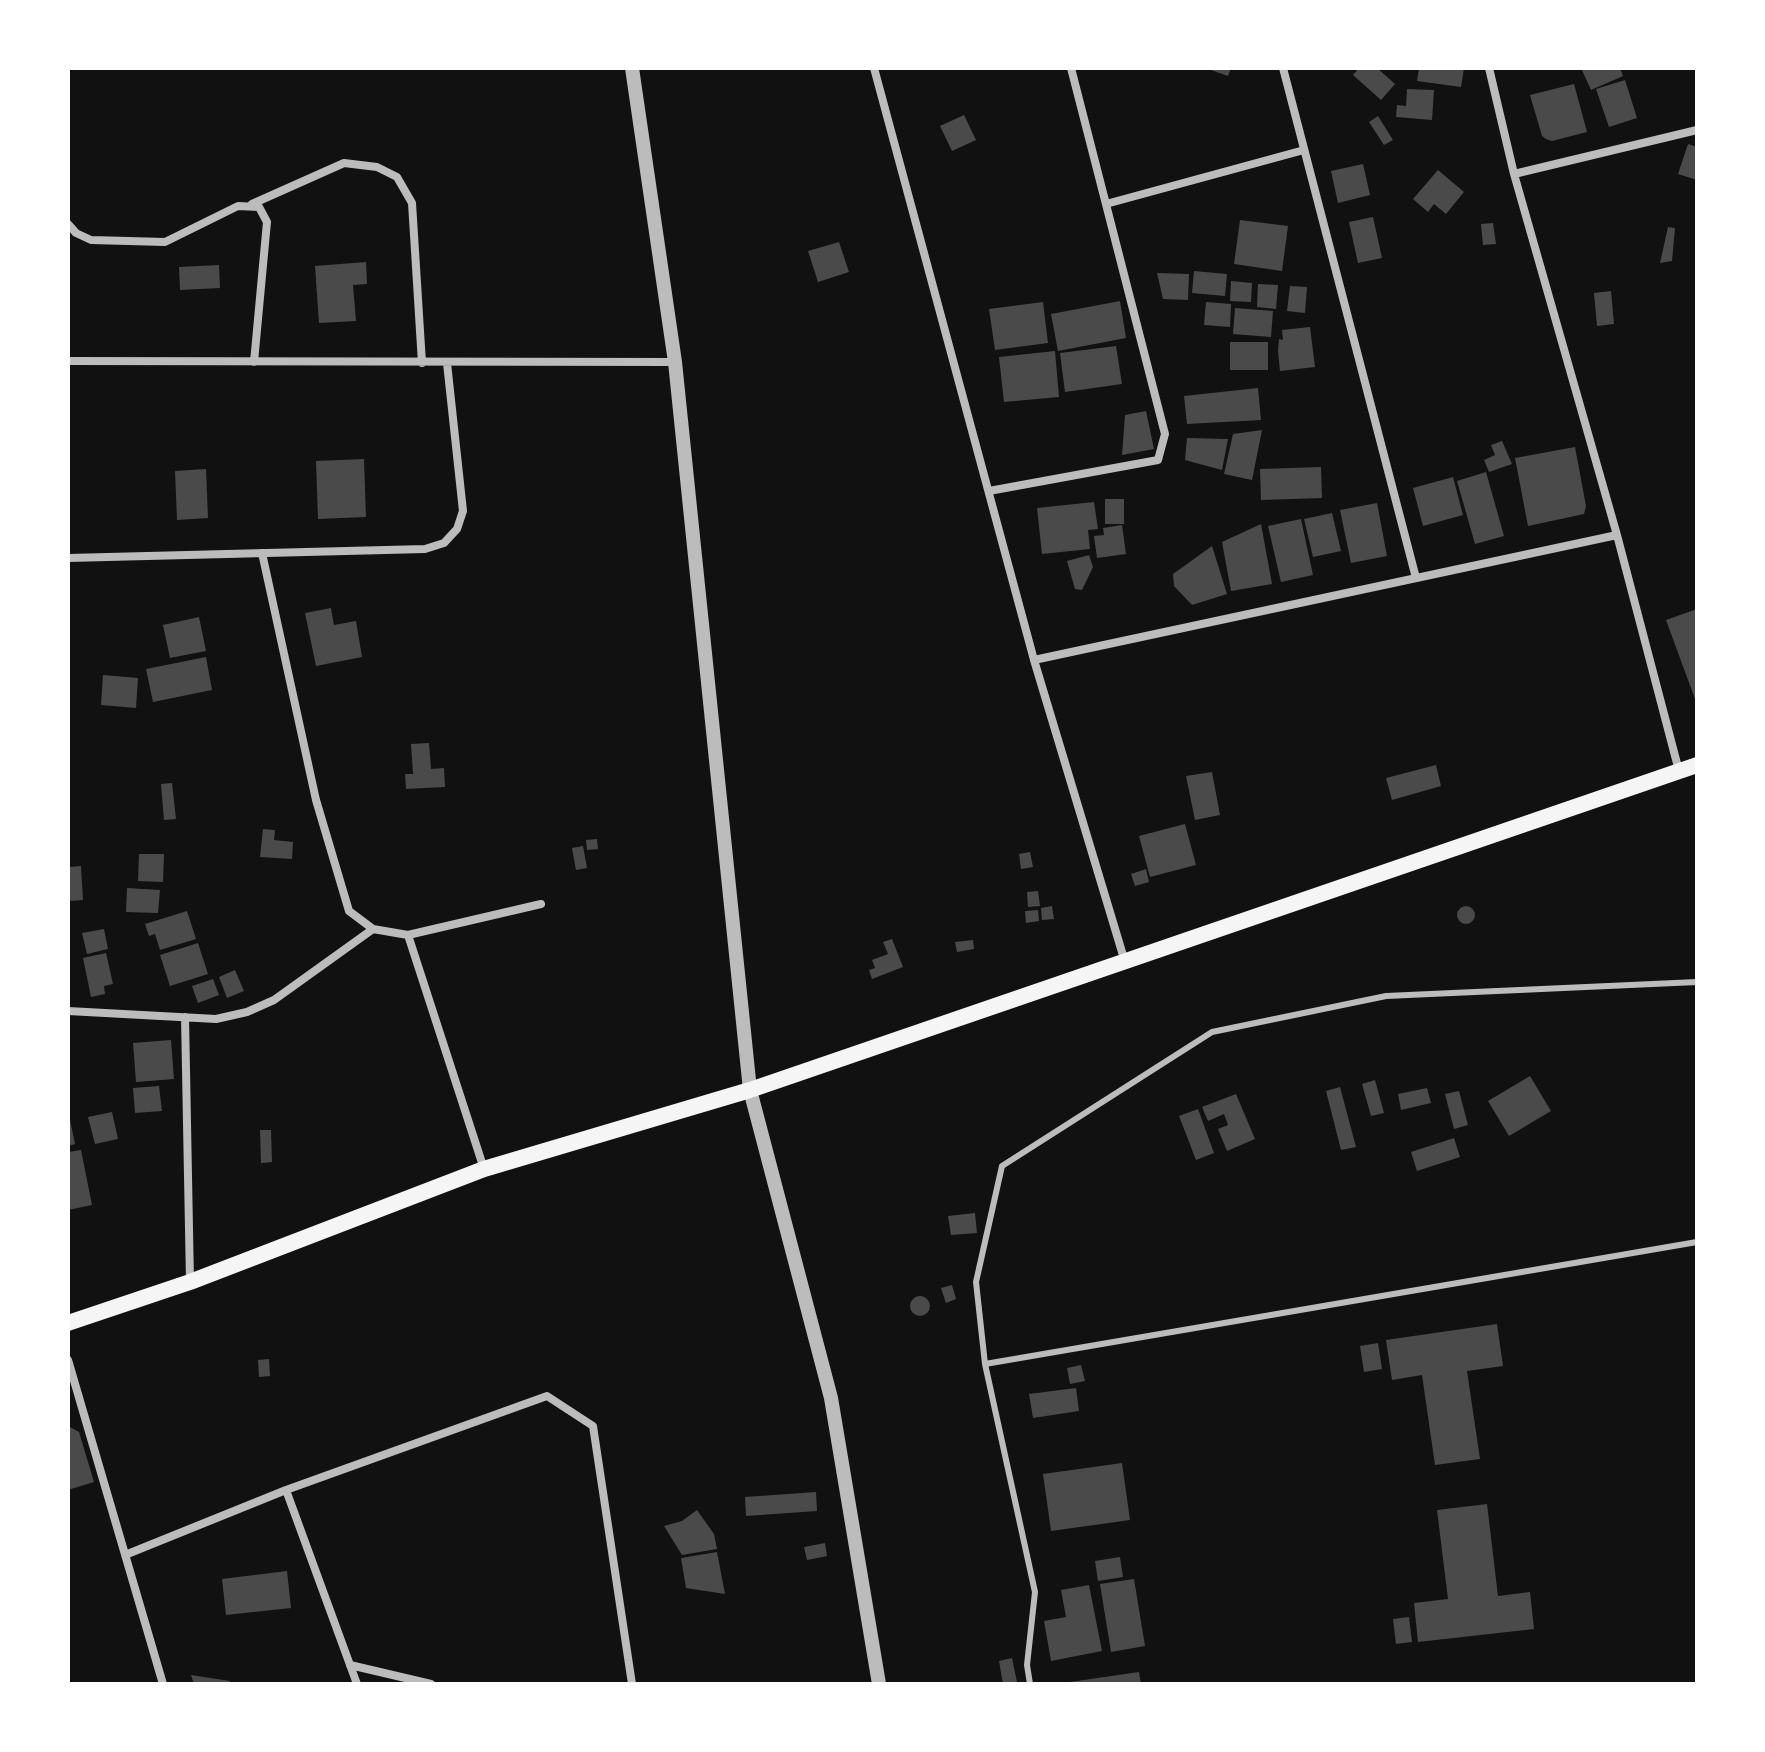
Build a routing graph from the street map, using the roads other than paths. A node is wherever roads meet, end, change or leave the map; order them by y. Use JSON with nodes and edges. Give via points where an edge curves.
{"nodes":[{"id":1,"x":632,"y":68,"type":"edge"},
{"id":2,"x":874,"y":68,"type":"edge"},
{"id":3,"x":1071,"y":68,"type":"edge"},
{"id":4,"x":1283,"y":68,"type":"edge"},
{"id":5,"x":1489,"y":68,"type":"edge"},
{"id":6,"x":1697,"y":130,"type":"edge"},
{"id":7,"x":1304,"y":150,"type":"junction"},
{"id":8,"x":1514,"y":174,"type":"junction"},
{"id":9,"x":252,"y":204,"type":"junction"},
{"id":10,"x":1106,"y":204,"type":"junction"},
{"id":11,"x":68,"y":224,"type":"edge"},
{"id":12,"x":68,"y":361,"type":"edge"},
{"id":13,"x":254,"y":362,"type":"junction"},
{"id":14,"x":675,"y":362,"type":"junction"},
{"id":15,"x":422,"y":363,"type":"junction"},
{"id":16,"x":447,"y":363,"type":"junction"},
{"id":17,"x":989,"y":491,"type":"junction"},
{"id":18,"x":1617,"y":535,"type":"junction"},
{"id":19,"x":262,"y":553,"type":"junction"},
{"id":20,"x":68,"y":558,"type":"edge"},
{"id":21,"x":1416,"y":578,"type":"junction"},
{"id":22,"x":1034,"y":660,"type":"junction"},
{"id":23,"x":1697,"y":765,"type":"edge"},
{"id":24,"x":1679,"y":772,"type":"junction"},
{"id":25,"x":541,"y":904,"type":"dead end"},
{"id":26,"x":373,"y":929,"type":"junction"},
{"id":27,"x":408,"y":935,"type":"junction"},
{"id":28,"x":1125,"y":962,"type":"junction"},
{"id":29,"x":1697,"y":982,"type":"edge"},
{"id":30,"x":68,"y":1011,"type":"edge"},
{"id":31,"x":185,"y":1017,"type":"junction"},
{"id":32,"x":750,"y":1090,"type":"junction"},
{"id":33,"x":484,"y":1169,"type":"junction"},
{"id":34,"x":1697,"y":1242,"type":"edge"},
{"id":35,"x":190,"y":1282,"type":"junction"},
{"id":36,"x":68,"y":1323,"type":"edge"},
{"id":37,"x":68,"y":1360,"type":"edge"},
{"id":38,"x":985,"y":1364,"type":"junction"},
{"id":39,"x":286,"y":1490,"type":"junction"},
{"id":40,"x":125,"y":1555,"type":"junction"},
{"id":41,"x":350,"y":1665,"type":"junction"},
{"id":42,"x":163,"y":1684,"type":"edge"},
{"id":43,"x":357,"y":1684,"type":"edge"},
{"id":44,"x":431,"y":1684,"type":"edge"},
{"id":45,"x":632,"y":1684,"type":"edge"},
{"id":46,"x":879,"y":1684,"type":"edge"},
{"id":47,"x":1030,"y":1684,"type":"edge"}],
"edges":[{"from":1,"to":14,"type":"street"},
{"from":2,"to":17,"type":"street"},
{"from":3,"to":10,"type":"street"},
{"from":4,"to":7,"type":"street"},
{"from":5,"to":8,"type":"street"},
{"from":6,"to":8,"type":"street"},
{"from":7,"to":10,"type":"street"},
{"from":7,"to":21,"type":"street"},
{"from":8,"to":18,"type":"street"},
{"from":9,"to":11,"type":"street","via":[[165,242],[91,240]]},
{"from":9,"to":13,"type":"street","via":[[267,222]]},
{"from":9,"to":15,"type":"street","via":[[344,163],[377,167],[397,177],[412,203]]},
{"from":10,"to":17,"type":"street","via":[[1165,434],[1158,460]]},
{"from":12,"to":13,"type":"street"},
{"from":13,"to":15,"type":"street"},
{"from":14,"to":16,"type":"street"},
{"from":14,"to":32,"type":"street"},
{"from":15,"to":16,"type":"street"},
{"from":16,"to":19,"type":"street","via":[[463,511],[451,537],[425,549]]},
{"from":17,"to":22,"type":"street"},
{"from":18,"to":21,"type":"street"},
{"from":18,"to":24,"type":"street"},
{"from":19,"to":20,"type":"street"},
{"from":19,"to":26,"type":"street","via":[[341,892],[355,919]]},
{"from":21,"to":22,"type":"street"},
{"from":22,"to":28,"type":"street"},
{"from":23,"to":24,"type":"main road"},
{"from":24,"to":28,"type":"main road"},
{"from":25,"to":27,"type":"street"},
{"from":26,"to":27,"type":"street"},
{"from":26,"to":31,"type":"street","via":[[261,1006],[216,1019]]},
{"from":27,"to":33,"type":"street"},
{"from":28,"to":32,"type":"main road"},
{"from":29,"to":38,"type":"lane","via":[[1386,996],[1212,1032],[1002,1166],[976,1282]]},
{"from":30,"to":31,"type":"street"},
{"from":31,"to":35,"type":"street"},
{"from":32,"to":33,"type":"main road"},
{"from":32,"to":46,"type":"street","via":[[831,1398]]},
{"from":33,"to":35,"type":"main road"},
{"from":34,"to":38,"type":"lane"},
{"from":35,"to":36,"type":"main road"},
{"from":37,"to":40,"type":"street"},
{"from":38,"to":47,"type":"lane","via":[[1035,1592],[1027,1665]]},
{"from":39,"to":40,"type":"street"},
{"from":39,"to":41,"type":"street"},
{"from":39,"to":45,"type":"street","via":[[547,1396],[593,1426]]},
{"from":40,"to":42,"type":"street"},
{"from":41,"to":43,"type":"street"},
{"from":41,"to":44,"type":"street"}]}
